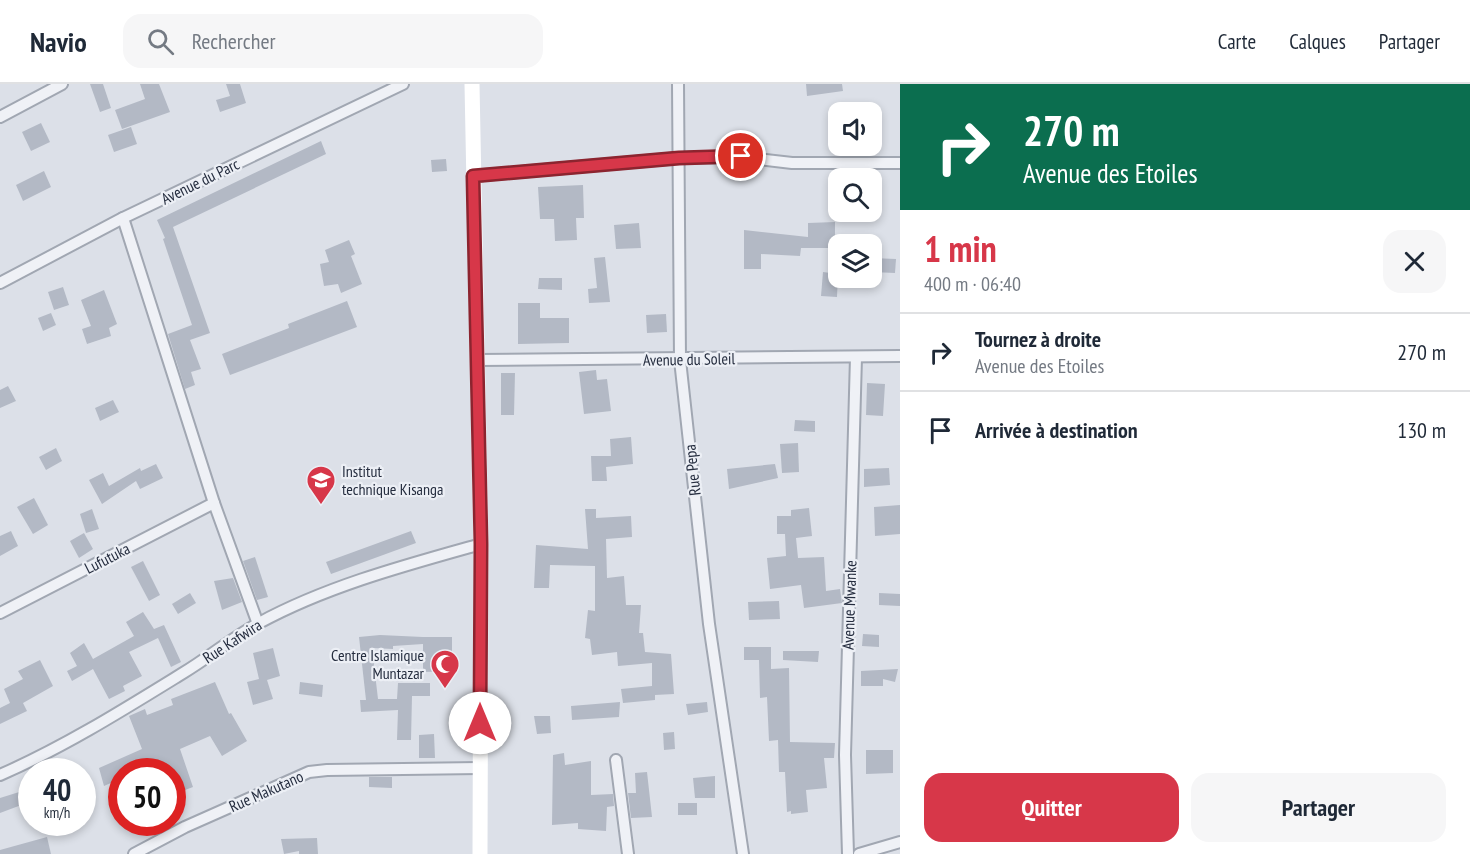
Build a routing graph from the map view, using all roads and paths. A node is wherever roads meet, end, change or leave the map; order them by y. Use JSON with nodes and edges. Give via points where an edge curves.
{"nodes":[{"id":1,"x":62,"y":84,"type":"edge"},
{"id":2,"x":403,"y":84,"type":"edge"},
{"id":3,"x":472,"y":84,"type":"edge"},
{"id":4,"x":678,"y":84,"type":"edge"},
{"id":5,"x":0,"y":117,"type":"edge"},
{"id":6,"x":679,"y":158,"type":"junction"},
{"id":7,"x":900,"y":163,"type":"edge"},
{"id":8,"x":473,"y":176,"type":"junction"},
{"id":9,"x":123,"y":218,"type":"junction"},
{"id":10,"x":0,"y":283,"type":"edge"},
{"id":11,"x":900,"y":356,"type":"edge"},
{"id":12,"x":856,"y":357,"type":"junction"},
{"id":13,"x":478,"y":360,"type":"junction"},
{"id":14,"x":680,"y":360,"type":"junction"},
{"id":15,"x":214,"y":503,"type":"junction"},
{"id":16,"x":481,"y":544,"type":"junction"},
{"id":17,"x":0,"y":614,"type":"edge"},
{"id":18,"x":258,"y":624,"type":"junction"},
{"id":19,"x":616,"y":760,"type":"dead end"},
{"id":20,"x":480,"y":768,"type":"junction"},
{"id":21,"x":0,"y":775,"type":"edge"},
{"id":22,"x":894,"y":847,"type":"edge"},
{"id":23,"x":134,"y":854,"type":"edge"},
{"id":24,"x":480,"y":854,"type":"edge"},
{"id":25,"x":628,"y":854,"type":"edge"},
{"id":26,"x":743,"y":854,"type":"edge"},
{"id":27,"x":848,"y":854,"type":"edge"},
{"id":28,"x":859,"y":854,"type":"edge"}],
"edges":[{"from":1,"to":5,"type":"street"},
{"from":2,"to":9,"type":"street","name":"Avenue du Parc"},
{"from":3,"to":8,"type":"main road"},
{"from":4,"to":6,"type":"street","name":"Rue Pepa"},
{"from":6,"to":7,"type":"street","via":[[741,156],[792,163]]},
{"from":6,"to":8,"type":"street"},
{"from":6,"to":14,"type":"street","name":"Rue Pepa"},
{"from":8,"to":13,"type":"main road"},
{"from":9,"to":10,"type":"street","name":"Avenue du Parc"},
{"from":9,"to":15,"type":"street"},
{"from":11,"to":12,"type":"street","name":"Avenue du Soleil"},
{"from":12,"to":14,"type":"street","name":"Avenue du Soleil"},
{"from":12,"to":27,"type":"street","name":"Avenue Mwanke","via":[[845,755]]},
{"from":13,"to":14,"type":"street","name":"Avenue du Soleil"},
{"from":13,"to":16,"type":"main road"},
{"from":14,"to":26,"type":"street","name":"Rue Pepa","via":[[708,624]]},
{"from":15,"to":17,"type":"street","name":"Lufutuka"},
{"from":15,"to":18,"type":"street"},
{"from":16,"to":18,"type":"street","name":"Rue Kafwira","via":[[350,585]]},
{"from":16,"to":20,"type":"main road"},
{"from":18,"to":21,"type":"street","name":"Rue Kafwira","via":[[77,737]]},
{"from":19,"to":25,"type":"street"},
{"from":20,"to":23,"type":"street","name":"Rue Makutano","via":[[309,772]]},
{"from":20,"to":24,"type":"main road"},
{"from":22,"to":28,"type":"street"}]}
